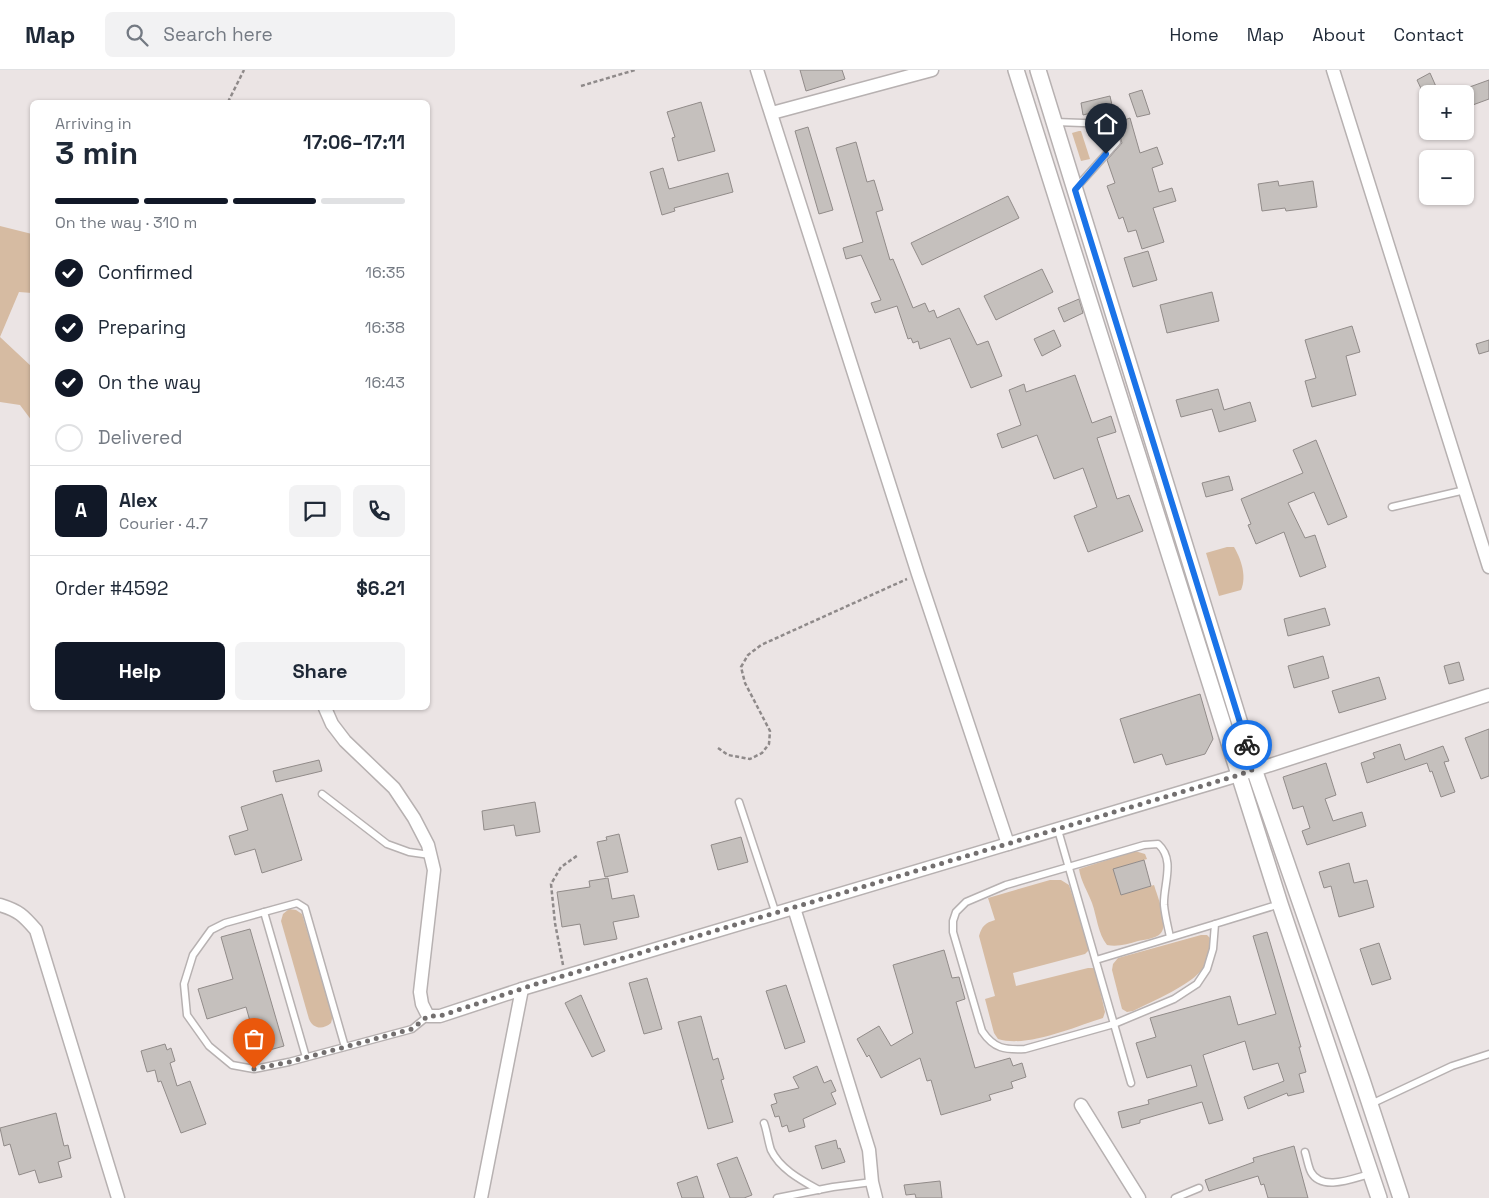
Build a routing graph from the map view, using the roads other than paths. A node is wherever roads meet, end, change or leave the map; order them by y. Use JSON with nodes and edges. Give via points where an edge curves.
{"nodes":[{"id":1,"x":757,"y":70,"type":"edge"},
{"id":2,"x":932,"y":70,"type":"edge"},
{"id":3,"x":1016,"y":70,"type":"edge"},
{"id":4,"x":1038,"y":70,"type":"edge"},
{"id":5,"x":1333,"y":70,"type":"edge"},
{"id":6,"x":772,"y":113,"type":"junction"},
{"id":7,"x":1054,"y":122,"type":"junction"},
{"id":8,"x":1075,"y":190,"type":"junction"},
{"id":9,"x":1465,"y":490,"type":"junction"},
{"id":10,"x":1392,"y":507,"type":"dead end"},
{"id":11,"x":1489,"y":567,"type":"edge"},
{"id":12,"x":1489,"y":695,"type":"edge"},
{"id":13,"x":326,"y":710,"type":"edge"},
{"id":14,"x":1254,"y":769,"type":"junction"},
{"id":15,"x":1239,"y":775,"type":"junction"},
{"id":16,"x":322,"y":794,"type":"dead end"},
{"id":17,"x":739,"y":802,"type":"dead end"},
{"id":18,"x":1058,"y":830,"type":"junction"},
{"id":19,"x":1008,"y":844,"type":"junction"},
{"id":20,"x":432,"y":856,"type":"junction"},
{"id":21,"x":1068,"y":866,"type":"junction"},
{"id":22,"x":1280,"y":904,"type":"junction"},
{"id":23,"x":0,"y":905,"type":"edge"},
{"id":24,"x":794,"y":908,"type":"junction"},
{"id":25,"x":264,"y":912,"type":"junction"},
{"id":26,"x":776,"y":914,"type":"junction"},
{"id":27,"x":1215,"y":924,"type":"junction"},
{"id":28,"x":1170,"y":937,"type":"junction"},
{"id":29,"x":1096,"y":960,"type":"junction"},
{"id":30,"x":522,"y":989,"type":"junction"},
{"id":31,"x":428,"y":1016,"type":"junction"},
{"id":32,"x":1114,"y":1024,"type":"junction"},
{"id":33,"x":345,"y":1046,"type":"junction"},
{"id":34,"x":1489,"y":1054,"type":"edge"},
{"id":35,"x":306,"y":1057,"type":"junction"},
{"id":36,"x":1131,"y":1083,"type":"dead end"},
{"id":37,"x":1080,"y":1105,"type":"dead end"},
{"id":38,"x":1370,"y":1105,"type":"junction"},
{"id":39,"x":764,"y":1123,"type":"dead end"},
{"id":40,"x":1305,"y":1152,"type":"dead end"},
{"id":41,"x":1370,"y":1174,"type":"junction"},
{"id":42,"x":872,"y":1182,"type":"junction"},
{"id":43,"x":1199,"y":1188,"type":"dead end"},
{"id":44,"x":819,"y":1190,"type":"junction"},
{"id":45,"x":118,"y":1198,"type":"edge"},
{"id":46,"x":481,"y":1198,"type":"edge"},
{"id":47,"x":777,"y":1198,"type":"edge"},
{"id":48,"x":876,"y":1198,"type":"edge"},
{"id":49,"x":1139,"y":1198,"type":"edge"},
{"id":50,"x":1175,"y":1198,"type":"edge"},
{"id":51,"x":1379,"y":1198,"type":"edge"},
{"id":52,"x":1401,"y":1198,"type":"edge"}],
"edges":[{"from":1,"to":6,"type":"street"},
{"from":2,"to":6,"type":"street"},
{"from":3,"to":15,"type":"street"},
{"from":4,"to":7,"type":"street"},
{"from":5,"to":9,"type":"street"},
{"from":6,"to":19,"type":"street","via":[[918,574]]},
{"from":7,"to":8,"type":"street"},
{"from":7,"to":8,"type":"lane","via":[[1111,124],[1117,142]]},
{"from":8,"to":14,"type":"street"},
{"from":9,"to":10,"type":"lane"},
{"from":9,"to":11,"type":"street"},
{"from":12,"to":14,"type":"street"},
{"from":13,"to":20,"type":"street","via":[[345,741],[394,788],[414,818]]},
{"from":14,"to":15,"type":"street"},
{"from":14,"to":38,"type":"street"},
{"from":15,"to":18,"type":"street"},
{"from":15,"to":22,"type":"street"},
{"from":16,"to":20,"type":"lane","via":[[387,844]]},
{"from":17,"to":26,"type":"lane"},
{"from":18,"to":19,"type":"street"},
{"from":18,"to":21,"type":"lane"},
{"from":19,"to":24,"type":"street"},
{"from":20,"to":31,"type":"street","via":[[434,870],[420,992]]},
{"from":21,"to":28,"type":"lane","via":[[1144,845],[1158,844],[1164,848],[1168,868],[1164,904]]},
{"from":21,"to":29,"type":"lane"},
{"from":21,"to":32,"type":"lane","via":[[1006,885],[966,902],[956,912],[953,921],[956,941],[982,1032],[989,1041],[1010,1050],[1025,1049]]},
{"from":22,"to":27,"type":"lane"},
{"from":22,"to":41,"type":"street"},
{"from":23,"to":45,"type":"street","via":[[16,910],[36,930]]},
{"from":24,"to":26,"type":"street"},
{"from":24,"to":42,"type":"street","via":[[869,1150]]},
{"from":25,"to":33,"type":"lane","via":[[297,903],[305,908]]},
{"from":25,"to":35,"type":"lane"},
{"from":25,"to":35,"type":"lane","via":[[211,930],[193,955],[184,984],[187,1014],[209,1046],[232,1065],[254,1069]]},
{"from":26,"to":30,"type":"street"},
{"from":27,"to":28,"type":"lane"},
{"from":27,"to":32,"type":"lane","via":[[1211,956],[1197,984],[1174,998]]},
{"from":28,"to":29,"type":"lane"},
{"from":29,"to":32,"type":"lane"},
{"from":30,"to":31,"type":"street","via":[[440,1016]]},
{"from":30,"to":46,"type":"street"},
{"from":31,"to":33,"type":"lane","via":[[412,1029]]},
{"from":32,"to":36,"type":"lane"},
{"from":33,"to":35,"type":"lane"},
{"from":34,"to":38,"type":"lane","via":[[1452,1066]]},
{"from":37,"to":49,"type":"street"},
{"from":38,"to":52,"type":"street"},
{"from":39,"to":44,"type":"lane","via":[[772,1150],[784,1166]]},
{"from":40,"to":41,"type":"lane","via":[[1311,1173],[1326,1183]]},
{"from":41,"to":51,"type":"street"},
{"from":42,"to":44,"type":"lane"},
{"from":42,"to":48,"type":"street"},
{"from":43,"to":50,"type":"lane"},
{"from":44,"to":47,"type":"lane"}]}
